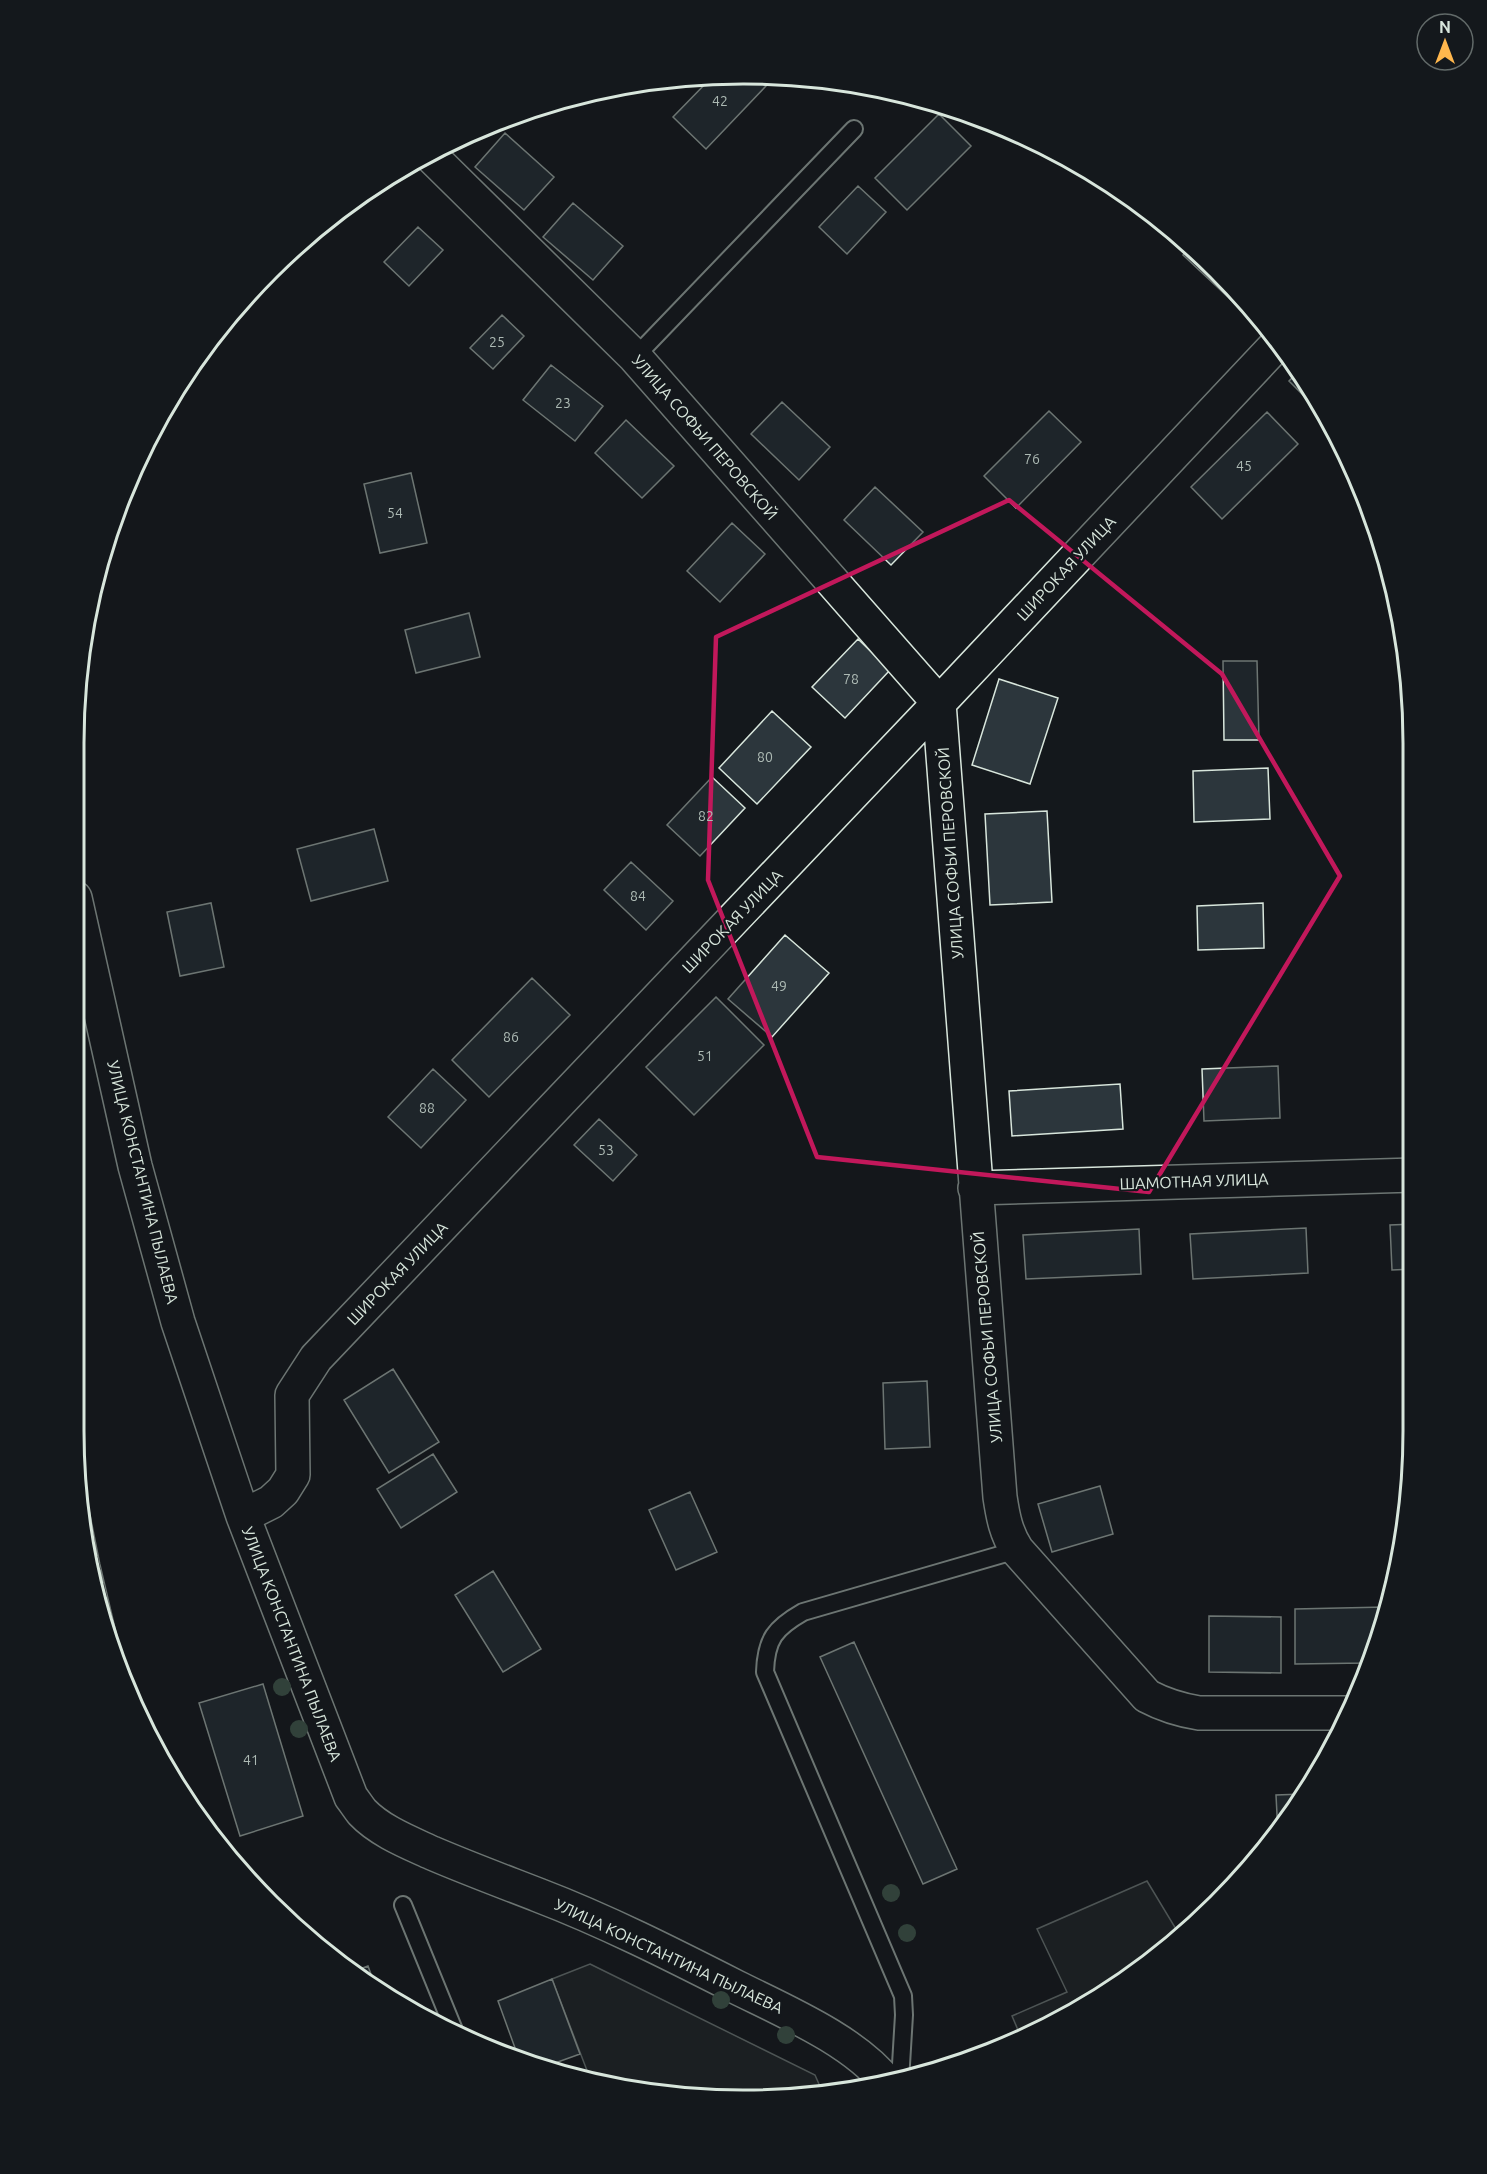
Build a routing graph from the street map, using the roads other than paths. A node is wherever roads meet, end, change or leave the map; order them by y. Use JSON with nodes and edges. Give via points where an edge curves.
{"nodes":[{"id":1,"x":854,"y":129,"type":"dead end"},
{"id":2,"x":436,"y":161,"type":"edge"},
{"id":3,"x":1273,"y":350,"type":"edge"},
{"id":4,"x":635,"y":357,"type":"junction"},
{"id":5,"x":939,"y":703,"type":"junction"},
{"id":6,"x":84,"y":938,"type":"edge"},
{"id":7,"x":1403,"y":1175,"type":"edge"},
{"id":8,"x":975,"y":1188,"type":"junction"},
{"id":9,"x":243,"y":1516,"type":"junction"},
{"id":10,"x":1017,"y":1550,"type":"junction"},
{"id":11,"x":1339,"y":1713,"type":"edge"},
{"id":12,"x":404,"y":1905,"type":"dead end"},
{"id":13,"x":450,"y":2021,"type":"edge"},
{"id":14,"x":901,"y":2071,"type":"edge"},
{"id":15,"x":882,"y":2075,"type":"edge"}],
"edges":[{"from":1,"to":4,"type":"lane"},
{"from":2,"to":4,"type":"street","name":"УЛИЦА СОФЬИ ПЕРОВСКОЙ"},
{"from":3,"to":5,"type":"street","name":"ШИРОКАЯ УЛИЦА"},
{"from":4,"to":5,"type":"street","name":"УЛИЦА СОФЬИ ПЕРОВСКОЙ"},
{"from":5,"to":8,"type":"street","name":"УЛИЦА СОФЬИ ПЕРОВСКОЙ"},
{"from":5,"to":9,"type":"street","name":"ШИРОКАЯ УЛИЦА","via":[[316,1358],[292,1395],[293,1475],[272,1502]]},
{"from":6,"to":9,"type":"street","name":"УЛИЦА КОНСТАНТИНА ПЫЛАЕВА","via":[[156,1247]]},
{"from":7,"to":8,"type":"street","name":"ШАМОТНАЯ УЛИЦА"},
{"from":8,"to":10,"type":"street","name":"УЛИЦА СОФЬИ ПЕРОВСКОЙ","via":[[1000,1497],[1003,1520]]},
{"from":9,"to":15,"type":"street","name":"УЛИЦА КОНСТАНТИНА ПЫЛАЕВА","via":[[345,1784],[367,1816],[410,1843],[670,1953],[798,2018]]},
{"from":10,"to":11,"type":"street","name":"УЛИЦА СОФЬИ ПЕРОВСКОЙ","via":[[1147,1696],[1179,1710],[1198,1713]]},
{"from":10,"to":14,"type":"lane","via":[[803,1612],[783,1624],[766,1653],[765,1672],[903,1996]]},
{"from":12,"to":13,"type":"lane"}]}
